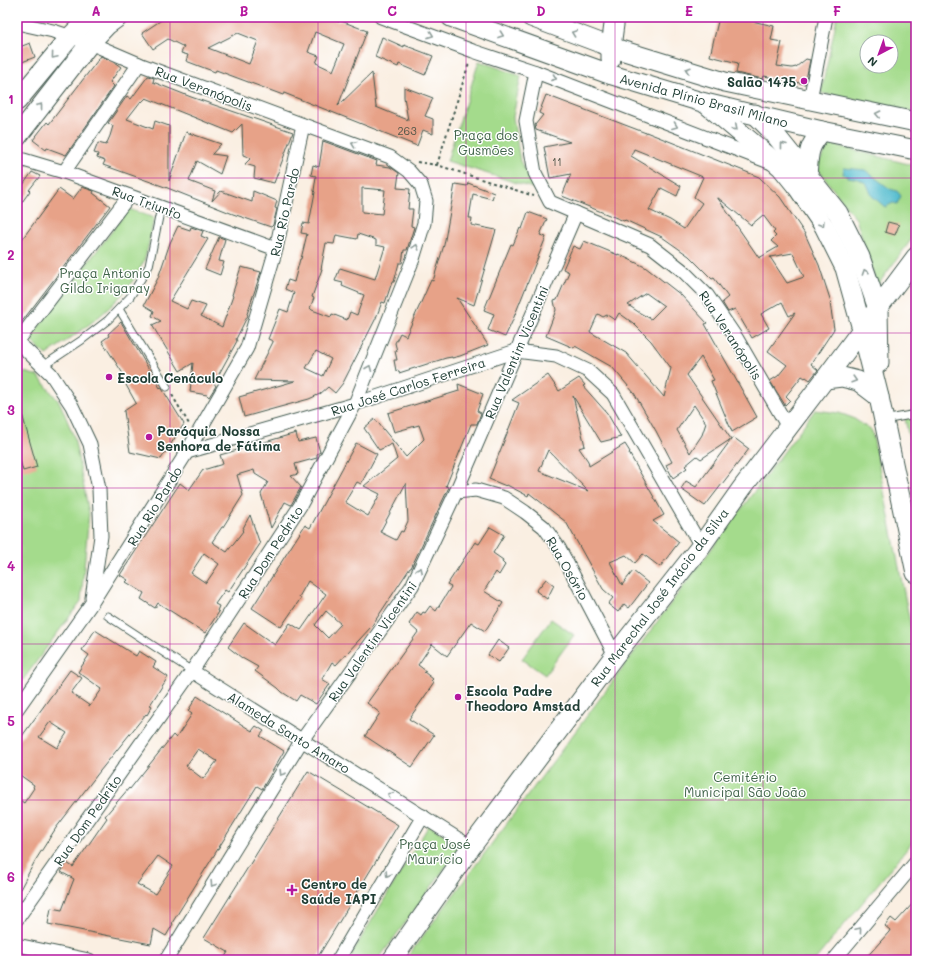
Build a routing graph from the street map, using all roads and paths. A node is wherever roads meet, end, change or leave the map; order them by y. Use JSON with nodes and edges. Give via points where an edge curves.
{"nodes":[{"id":1,"x":90,"y":17,"type":"edge"},
{"id":2,"x":118,"y":17,"type":"edge"},
{"id":3,"x":381,"y":17,"type":"edge"},
{"id":4,"x":451,"y":17,"type":"edge"},
{"id":5,"x":530,"y":17,"type":"edge"},
{"id":6,"x":615,"y":17,"type":"edge"},
{"id":7,"x":826,"y":17,"type":"edge"},
{"id":8,"x":910,"y":17,"type":"edge"},
{"id":9,"x":17,"y":23,"type":"edge"},
{"id":10,"x":916,"y":33,"type":"edge"},
{"id":11,"x":71,"y":36,"type":"junction"},
{"id":12,"x":90,"y":43,"type":"junction"},
{"id":13,"x":611,"y":47,"type":"junction"},
{"id":14,"x":473,"y":51,"type":"junction"},
{"id":15,"x":139,"y":64,"type":"junction"},
{"id":16,"x":536,"y":72,"type":"junction"},
{"id":17,"x":612,"y":75,"type":"junction"},
{"id":18,"x":725,"y":82,"type":"junction"},
{"id":19,"x":810,"y":100,"type":"junction"},
{"id":20,"x":17,"y":101,"type":"edge"},
{"id":21,"x":706,"y":103,"type":"junction"},
{"id":22,"x":755,"y":114,"type":"junction"},
{"id":23,"x":916,"y":122,"type":"edge"},
{"id":24,"x":303,"y":125,"type":"junction"},
{"id":25,"x":822,"y":131,"type":"junction"},
{"id":26,"x":17,"y":137,"type":"edge"},
{"id":27,"x":916,"y":150,"type":"edge"},
{"id":28,"x":390,"y":157,"type":"joint"},
{"id":29,"x":17,"y":158,"type":"edge"},
{"id":30,"x":781,"y":167,"type":"junction"},
{"id":31,"x":64,"y":172,"type":"junction"},
{"id":32,"x":807,"y":176,"type":"junction"},
{"id":33,"x":129,"y":196,"type":"junction"},
{"id":34,"x":550,"y":202,"type":"junction"},
{"id":35,"x":161,"y":207,"type":"junction"},
{"id":36,"x":576,"y":213,"type":"junction"},
{"id":37,"x":276,"y":249,"type":"junction"},
{"id":38,"x":916,"y":257,"type":"edge"},
{"id":39,"x":119,"y":309,"type":"junction"},
{"id":40,"x":878,"y":309,"type":"junction"},
{"id":41,"x":862,"y":329,"type":"junction"},
{"id":42,"x":19,"y":347,"type":"edge"},
{"id":43,"x":516,"y":351,"type":"junction"},
{"id":44,"x":43,"y":366,"type":"junction"},
{"id":45,"x":825,"y":379,"type":"junction"},
{"id":46,"x":167,"y":387,"type":"joint"},
{"id":47,"x":879,"y":397,"type":"junction"},
{"id":48,"x":355,"y":404,"type":"junction"},
{"id":49,"x":916,"y":414,"type":"edge"},
{"id":50,"x":884,"y":420,"type":"junction"},
{"id":51,"x":788,"y":427,"type":"junction"},
{"id":52,"x":196,"y":437,"type":"junction"},
{"id":53,"x":188,"y":452,"type":"junction"},
{"id":54,"x":456,"y":492,"type":"junction"},
{"id":55,"x":701,"y":546,"type":"junction"},
{"id":56,"x":916,"y":573,"type":"edge"},
{"id":57,"x":92,"y":604,"type":"junction"},
{"id":58,"x":108,"y":616,"type":"dead end"},
{"id":59,"x":615,"y":655,"type":"junction"},
{"id":60,"x":192,"y":671,"type":"junction"},
{"id":61,"x":17,"y":709,"type":"edge"},
{"id":62,"x":302,"y":740,"type":"junction"},
{"id":63,"x":423,"y":816,"type":"junction"},
{"id":64,"x":471,"y":846,"type":"junction"},
{"id":65,"x":916,"y":862,"type":"edge"},
{"id":66,"x":17,"y":919,"type":"edge"},
{"id":67,"x":17,"y":945,"type":"edge"},
{"id":68,"x":89,"y":960,"type":"edge"},
{"id":69,"x":166,"y":960,"type":"edge"},
{"id":70,"x":338,"y":960,"type":"edge"},
{"id":71,"x":392,"y":960,"type":"edge"},
{"id":72,"x":834,"y":960,"type":"edge"}],
"edges":[{"from":1,"to":11,"type":"main road"},
{"from":2,"to":12,"type":"main road"},
{"from":3,"to":14,"type":"street","one_way":true},
{"from":4,"to":17,"type":"main road","name":"Avenida Plínio Brasil Milano","one_way":true},
{"from":13,"to":5,"type":"main road","name":"Avenida Plínio Brasil Milano","one_way":true},
{"from":6,"to":13,"type":"main road"},
{"from":7,"to":19,"type":"street"},
{"from":8,"to":10,"type":"path"},
{"from":9,"to":11,"type":"street","name":"Rua Veranópolis"},
{"from":11,"to":12,"type":"street","name":"Rua Veranópolis"},
{"from":11,"to":20,"type":"main road","one_way":true},
{"from":12,"to":15,"type":"street","name":"Rua Veranópolis"},
{"from":26,"to":12,"type":"main road","one_way":true},
{"from":13,"to":17,"type":"main road"},
{"from":18,"to":13,"type":"main road","name":"Avenida Plínio Brasil Milano","one_way":true},
{"from":14,"to":16,"type":"street"},
{"from":14,"to":34,"type":"path","via":[[437,165]]},
{"from":15,"to":24,"type":"street","name":"Rua Veranópolis"},
{"from":15,"to":31,"type":"street"},
{"from":16,"to":30,"type":"street","one_way":true},
{"from":16,"to":34,"type":"street","via":[[526,121],[534,173]]},
{"from":17,"to":21,"type":"main road","name":"Avenida Plínio Brasil Milano"},
{"from":18,"to":19,"type":"main road","name":"Avenida Plínio Brasil Milano"},
{"from":18,"to":22,"type":"main road"},
{"from":23,"to":19,"type":"main road","name":"Avenida Plínio Brasil Milano","one_way":true},
{"from":21,"to":22,"type":"main road","name":"Avenida Plínio Brasil Milano"},
{"from":21,"to":30,"type":"main road","one_way":true},
{"from":22,"to":25,"type":"main road","name":"Avenida Plínio Brasil Milano"},
{"from":32,"to":22,"type":"main road","one_way":true,"via":[[773,132]]},
{"from":28,"to":24,"type":"street","name":"Rua Veranópolis","one_way":true},
{"from":24,"to":37,"type":"street","name":"Rua Rio Pardo"},
{"from":25,"to":27,"type":"main road","name":"Avenida Plínio Brasil Milano"},
{"from":25,"to":32,"type":"main road","via":[[809,150]]},
{"from":48,"to":28,"type":"street","name":"Rua Dom Pedrito","one_way":true,"via":[[413,259],[424,223],[426,201],[421,185],[409,170]]},
{"from":29,"to":31,"type":"street","name":"Rua Triunfo"},
{"from":30,"to":41,"type":"main road","one_way":true,"via":[[824,226],[844,268]]},
{"from":31,"to":33,"type":"street","name":"Rua Triunfo"},
{"from":40,"to":32,"type":"main road","one_way":true,"via":[[860,257],[838,214]]},
{"from":33,"to":35,"type":"street","name":"Rua Triunfo"},
{"from":33,"to":42,"type":"street"},
{"from":34,"to":36,"type":"street"},
{"from":35,"to":37,"type":"street","name":"Rua Triunfo"},
{"from":35,"to":39,"type":"lane","via":[[148,266],[130,297]]},
{"from":36,"to":43,"type":"street","name":"Rua Valentim Vicentini"},
{"from":36,"to":51,"type":"street","name":"Rua Veranópolis","via":[[650,245],[682,270],[707,295],[737,339]]},
{"from":37,"to":52,"type":"street","name":"Rua Rio Pardo","via":[[247,348]]},
{"from":38,"to":40,"type":"main road","name":"Rua Marechal José Inácio da Silva"},
{"from":39,"to":44,"type":"lane","via":[[82,340]]},
{"from":39,"to":46,"type":"lane"},
{"from":40,"to":41,"type":"main road","name":"Rua Marechal José Inácio da Silva"},
{"from":40,"to":47,"type":"main road"},
{"from":41,"to":45,"type":"main road","name":"Rua Marechal José Inácio da Silva"},
{"from":41,"to":47,"type":"main road"},
{"from":42,"to":44,"type":"street"},
{"from":43,"to":48,"type":"street","name":"Rua José Carlos Ferreira"},
{"from":43,"to":54,"type":"street","name":"Rua Valentim Vicentini"},
{"from":43,"to":55,"type":"street","name":"Rua José Carlos Ferreira","via":[[556,356],[588,372],[613,394]]},
{"from":44,"to":57,"type":"street","via":[[72,406],[90,444],[99,489],[101,536]]},
{"from":45,"to":47,"type":"main road","one_way":true,"via":[[842,377],[858,380]]},
{"from":45,"to":51,"type":"main road","name":"Rua Marechal José Inácio da Silva"},
{"from":46,"to":52,"type":"path"},
{"from":47,"to":50,"type":"main road"},
{"from":48,"to":53,"type":"street","name":"Rua José Carlos Ferreira"},
{"from":48,"to":60,"type":"street","name":"Rua Dom Pedrito","via":[[300,506]]},
{"from":49,"to":50,"type":"lane"},
{"from":50,"to":56,"type":"main road"},
{"from":51,"to":55,"type":"main road","name":"Rua Marechal José Inácio da Silva"},
{"from":52,"to":53,"type":"street","name":"Rua Rio Pardo"},
{"from":53,"to":57,"type":"street","name":"Rua Rio Pardo"},
{"from":54,"to":59,"type":"street","name":"Rua Osório","via":[[476,490],[504,498],[544,527],[559,548]]},
{"from":62,"to":54,"type":"street","name":"Rua Valentim Vicentini","one_way":true,"via":[[412,586]]},
{"from":55,"to":59,"type":"main road","name":"Rua Marechal José Inácio da Silva"},
{"from":57,"to":61,"type":"street","name":"Rua Rio Pardo"},
{"from":58,"to":60,"type":"lane","name":"Alameda Santo Amaro"},
{"from":59,"to":64,"type":"main road","name":"Rua Marechal José Inácio da Silva"},
{"from":60,"to":62,"type":"street","name":"Alameda Santo Amaro"},
{"from":60,"to":66,"type":"street","name":"Rua Dom Pedrito"},
{"from":63,"to":62,"type":"street","name":"Alameda Santo Amaro","one_way":true},
{"from":62,"to":69,"type":"street","name":"Rua Valentim Vicentini","one_way":true},
{"from":63,"to":64,"type":"street","name":"Alameda Santo Amaro"},
{"from":63,"to":70,"type":"street","one_way":true},
{"from":64,"to":71,"type":"main road","name":"Rua Marechal José Inácio da Silva"},
{"from":72,"to":65,"type":"street","one_way":true},
{"from":67,"to":68,"type":"street"}]}
